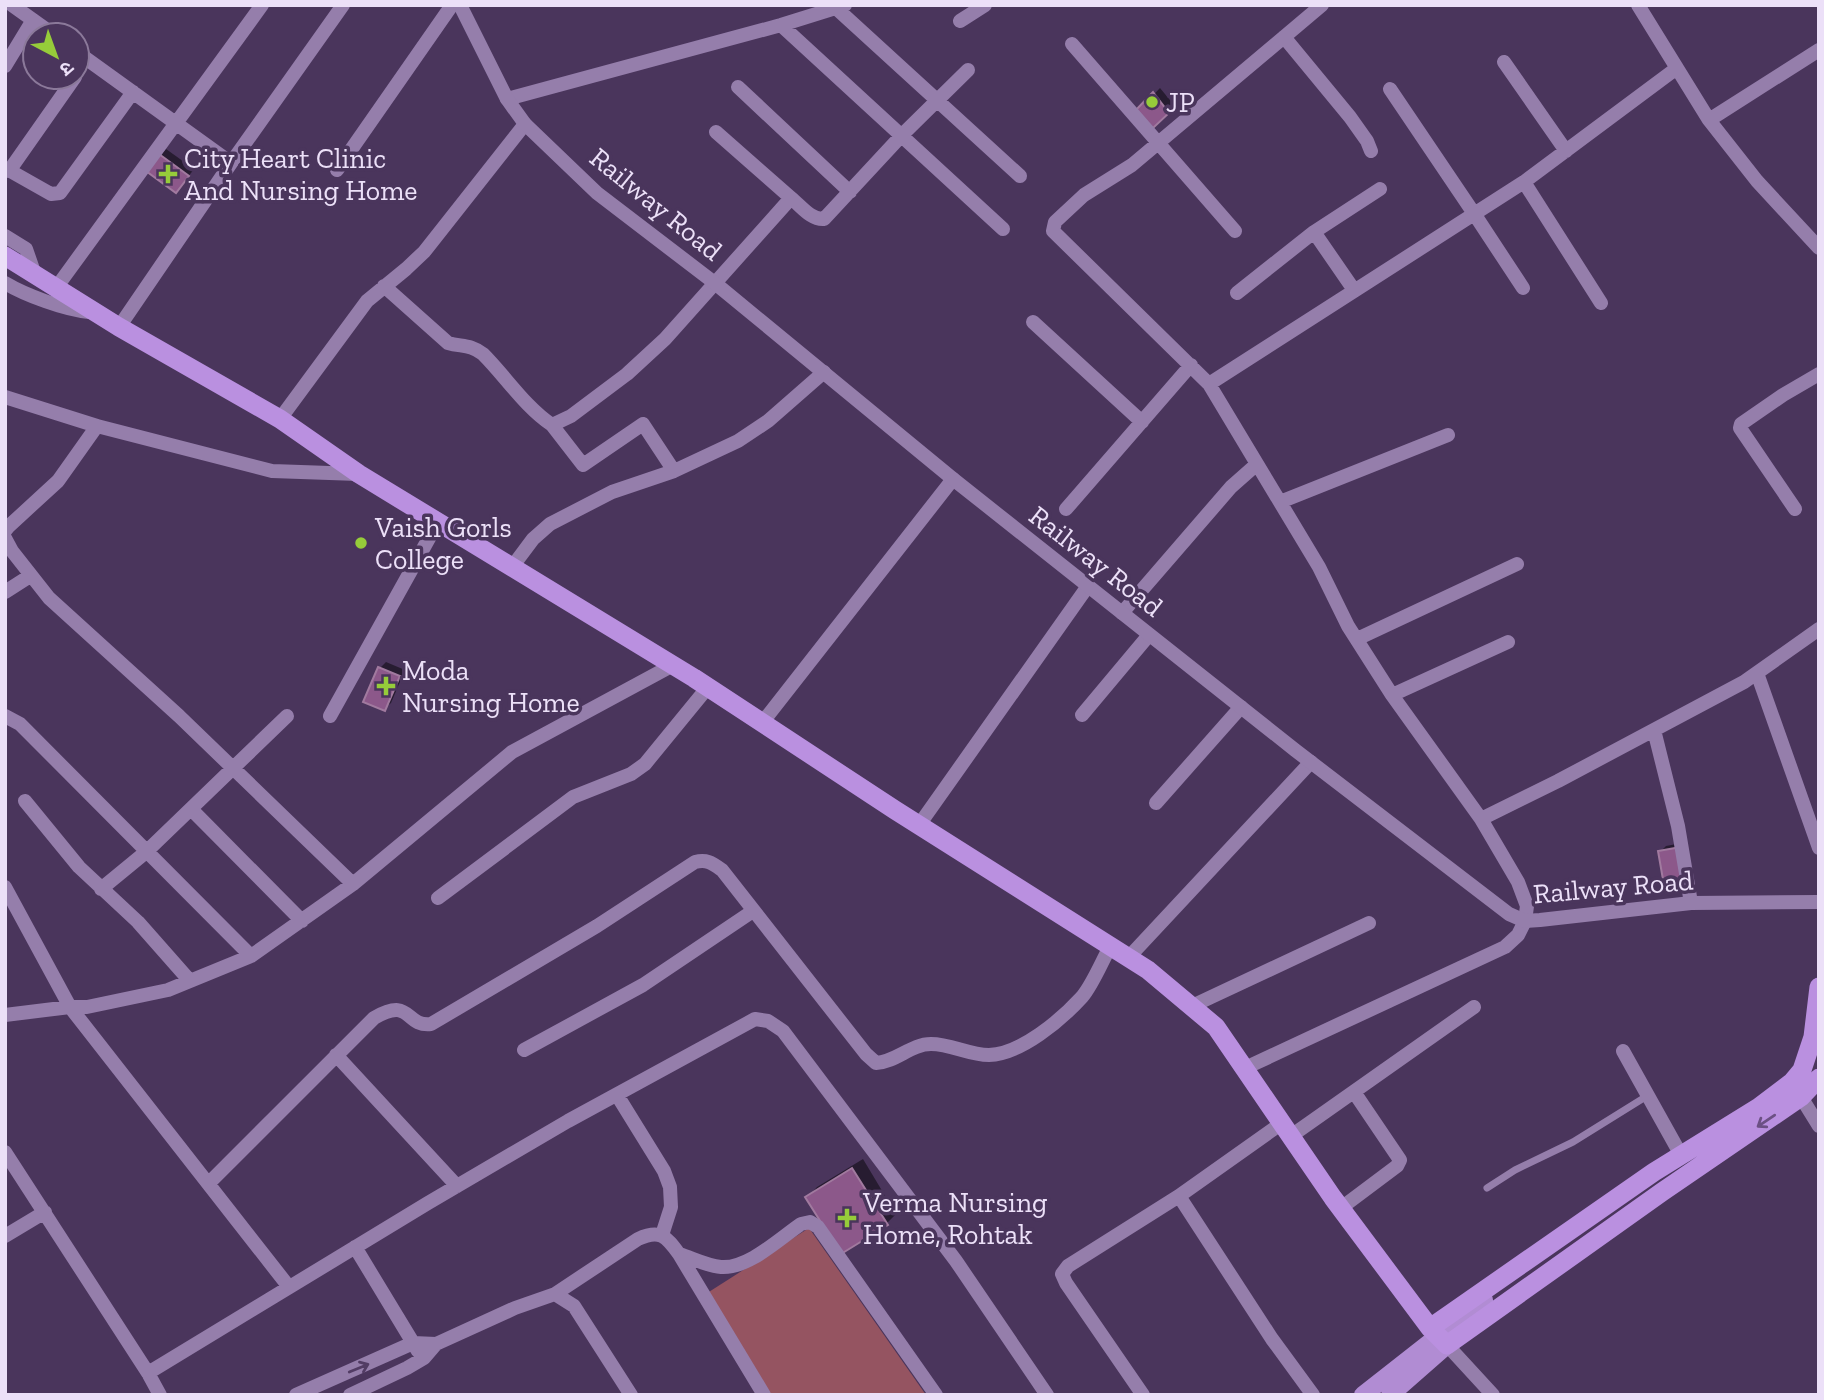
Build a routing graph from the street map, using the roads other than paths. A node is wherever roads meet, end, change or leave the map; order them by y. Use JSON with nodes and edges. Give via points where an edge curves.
{"nodes":[{"id":1,"x":12,"y":5,"type":"edge"},
{"id":2,"x":262,"y":5,"type":"edge"},
{"id":3,"x":343,"y":5,"type":"edge"},
{"id":4,"x":452,"y":5,"type":"edge"},
{"id":5,"x":460,"y":5,"type":"edge"},
{"id":6,"x":985,"y":5,"type":"edge"},
{"id":7,"x":1322,"y":5,"type":"edge"},
{"id":8,"x":1638,"y":5,"type":"edge"},
{"id":9,"x":840,"y":6,"type":"edge"},
{"id":10,"x":33,"y":20,"type":"joint"},
{"id":11,"x":960,"y":20,"type":"dead end"},
{"id":12,"x":781,"y":25,"type":"junction"},
{"id":13,"x":1284,"y":37,"type":"junction"},
{"id":14,"x":1072,"y":44,"type":"dead end"},
{"id":15,"x":1819,"y":50,"type":"edge"},
{"id":16,"x":91,"y":62,"type":"edge"},
{"id":17,"x":1504,"y":62,"type":"dead end"},
{"id":18,"x":5,"y":66,"type":"edge"},
{"id":19,"x":1677,"y":68,"type":"junction"},
{"id":20,"x":968,"y":70,"type":"dead end"},
{"id":21,"x":738,"y":87,"type":"dead end"},
{"id":22,"x":1390,"y":89,"type":"dead end"},
{"id":23,"x":64,"y":91,"type":"edge"},
{"id":24,"x":133,"y":92,"type":"junction"},
{"id":25,"x":507,"y":99,"type":"junction"},
{"id":26,"x":937,"y":99,"type":"junction"},
{"id":27,"x":1709,"y":120,"type":"junction"},
{"id":28,"x":176,"y":123,"type":"junction"},
{"id":29,"x":525,"y":124,"type":"junction"},
{"id":30,"x":716,"y":132,"type":"dead end"},
{"id":31,"x":902,"y":135,"type":"junction"},
{"id":32,"x":1158,"y":144,"type":"junction"},
{"id":33,"x":1566,"y":150,"type":"junction"},
{"id":34,"x":1371,"y":151,"type":"dead end"},
{"id":35,"x":231,"y":163,"type":"junction"},
{"id":36,"x":7,"y":169,"type":"edge"},
{"id":37,"x":337,"y":170,"type":"dead end"},
{"id":38,"x":1020,"y":176,"type":"dead end"},
{"id":39,"x":1524,"y":182,"type":"junction"},
{"id":40,"x":1380,"y":189,"type":"dead end"},
{"id":41,"x":850,"y":192,"type":"junction"},
{"id":42,"x":791,"y":198,"type":"junction"},
{"id":43,"x":1475,"y":215,"type":"junction"},
{"id":44,"x":1003,"y":229,"type":"dead end"},
{"id":45,"x":1235,"y":231,"type":"dead end"},
{"id":46,"x":1314,"y":232,"type":"junction"},
{"id":47,"x":5,"y":236,"type":"edge"},
{"id":48,"x":1819,"y":248,"type":"edge"},
{"id":49,"x":5,"y":256,"type":"edge"},
{"id":50,"x":35,"y":275,"type":"junction"},
{"id":51,"x":5,"y":283,"type":"edge"},
{"id":52,"x":716,"y":284,"type":"junction"},
{"id":53,"x":384,"y":286,"type":"junction"},
{"id":54,"x":56,"y":288,"type":"junction"},
{"id":55,"x":1522,"y":288,"type":"dead end"},
{"id":56,"x":1354,"y":290,"type":"junction"},
{"id":57,"x":1237,"y":293,"type":"dead end"},
{"id":58,"x":1601,"y":303,"type":"dead end"},
{"id":59,"x":95,"y":312,"type":"junction"},
{"id":60,"x":1033,"y":322,"type":"dead end"},
{"id":61,"x":119,"y":327,"type":"junction"},
{"id":62,"x":1191,"y":365,"type":"junction"},
{"id":63,"x":824,"y":372,"type":"junction"},
{"id":64,"x":1819,"y":374,"type":"edge"},
{"id":65,"x":1209,"y":384,"type":"junction"},
{"id":66,"x":5,"y":397,"type":"edge"},
{"id":67,"x":280,"y":419,"type":"junction"},
{"id":68,"x":1142,"y":422,"type":"junction"},
{"id":69,"x":552,"y":425,"type":"junction"},
{"id":70,"x":97,"y":426,"type":"junction"},
{"id":71,"x":1448,"y":435,"type":"dead end"},
{"id":72,"x":1257,"y":464,"type":"junction"},
{"id":73,"x":674,"y":471,"type":"junction"},
{"id":74,"x":359,"y":474,"type":"junction"},
{"id":75,"x":953,"y":479,"type":"junction"},
{"id":76,"x":1280,"y":502,"type":"junction"},
{"id":77,"x":1066,"y":509,"type":"dead end"},
{"id":78,"x":1795,"y":509,"type":"dead end"},
{"id":79,"x":438,"y":522,"type":"junction"},
{"id":80,"x":5,"y":531,"type":"edge"},
{"id":81,"x":5,"y":538,"type":"edge"},
{"id":82,"x":1517,"y":564,"type":"dead end"},
{"id":83,"x":512,"y":567,"type":"junction"},
{"id":84,"x":30,"y":576,"type":"junction"},
{"id":85,"x":1088,"y":586,"type":"junction"},
{"id":86,"x":5,"y":592,"type":"edge"},
{"id":87,"x":1122,"y":613,"type":"junction"},
{"id":88,"x":1819,"y":629,"type":"edge"},
{"id":89,"x":1149,"y":635,"type":"junction"},
{"id":90,"x":1357,"y":639,"type":"junction"},
{"id":91,"x":1508,"y":642,"type":"dead end"},
{"id":92,"x":673,"y":665,"type":"junction"},
{"id":93,"x":1757,"y":673,"type":"junction"},
{"id":94,"x":708,"y":687,"type":"junction"},
{"id":95,"x":1392,"y":695,"type":"junction"},
{"id":96,"x":1241,"y":707,"type":"junction"},
{"id":97,"x":1082,"y":715,"type":"dead end"},
{"id":98,"x":5,"y":716,"type":"edge"},
{"id":99,"x":287,"y":716,"type":"dead end"},
{"id":100,"x":330,"y":716,"type":"dead end"},
{"id":101,"x":762,"y":723,"type":"junction"},
{"id":102,"x":1654,"y":730,"type":"junction"},
{"id":103,"x":1311,"y":762,"type":"junction"},
{"id":104,"x":234,"y":769,"type":"junction"},
{"id":105,"x":25,"y":801,"type":"dead end"},
{"id":106,"x":1156,"y":803,"type":"dead end"},
{"id":107,"x":191,"y":809,"type":"junction"},
{"id":108,"x":1481,"y":818,"type":"junction"},
{"id":109,"x":919,"y":825,"type":"junction"},
{"id":110,"x":1819,"y":848,"type":"edge"},
{"id":111,"x":146,"y":852,"type":"junction"},
{"id":112,"x":353,"y":884,"type":"junction"},
{"id":113,"x":5,"y":887,"type":"edge"},
{"id":114,"x":101,"y":889,"type":"junction"},
{"id":115,"x":438,"y":898,"type":"dead end"},
{"id":116,"x":1819,"y":902,"type":"edge"},
{"id":117,"x":1691,"y":904,"type":"junction"},
{"id":118,"x":753,"y":911,"type":"junction"},
{"id":119,"x":302,"y":921,"type":"junction"},
{"id":120,"x":1525,"y":921,"type":"junction"},
{"id":121,"x":1369,"y":923,"type":"dead end"},
{"id":122,"x":1111,"y":946,"type":"junction"},
{"id":123,"x":251,"y":956,"type":"junction"},
{"id":124,"x":1129,"y":957,"type":"junction"},
{"id":125,"x":190,"y":981,"type":"junction"},
{"id":126,"x":1819,"y":987,"type":"edge"},
{"id":127,"x":1192,"y":1006,"type":"junction"},
{"id":128,"x":71,"y":1007,"type":"junction"},
{"id":129,"x":1474,"y":1007,"type":"dead end"},
{"id":130,"x":5,"y":1015,"type":"edge"},
{"id":131,"x":1819,"y":1023,"type":"edge"},
{"id":132,"x":524,"y":1050,"type":"dead end"},
{"id":133,"x":1623,"y":1051,"type":"dead end"},
{"id":134,"x":1813,"y":1051,"type":"edge"},
{"id":135,"x":336,"y":1055,"type":"junction"},
{"id":136,"x":1245,"y":1068,"type":"junction"},
{"id":137,"x":1819,"y":1078,"type":"edge"},
{"id":138,"x":1354,"y":1092,"type":"junction"},
{"id":139,"x":617,"y":1095,"type":"junction"},
{"id":140,"x":1648,"y":1095,"type":"junction"},
{"id":141,"x":1801,"y":1097,"type":"junction"},
{"id":142,"x":1819,"y":1126,"type":"edge"},
{"id":143,"x":1287,"y":1129,"type":"junction"},
{"id":144,"x":5,"y":1152,"type":"edge"},
{"id":145,"x":1681,"y":1155,"type":"junction"},
{"id":146,"x":209,"y":1183,"type":"junction"},
{"id":147,"x":457,"y":1186,"type":"junction"},
{"id":148,"x":1487,"y":1188,"type":"dead end"},
{"id":149,"x":1178,"y":1196,"type":"junction"},
{"id":150,"x":1341,"y":1208,"type":"junction"},
{"id":151,"x":45,"y":1212,"type":"junction"},
{"id":152,"x":662,"y":1235,"type":"junction"},
{"id":153,"x":5,"y":1236,"type":"edge"},
{"id":154,"x":355,"y":1247,"type":"junction"},
{"id":155,"x":679,"y":1254,"type":"junction"},
{"id":156,"x":289,"y":1287,"type":"junction"},
{"id":157,"x":555,"y":1294,"type":"junction"},
{"id":158,"x":1430,"y":1328,"type":"junction"},
{"id":159,"x":413,"y":1343,"type":"junction"},
{"id":160,"x":436,"y":1344,"type":"junction"},
{"id":161,"x":1447,"y":1345,"type":"junction"},
{"id":162,"x":424,"y":1358,"type":"junction"},
{"id":163,"x":148,"y":1373,"type":"junction"},
{"id":164,"x":160,"y":1395,"type":"edge"},
{"id":165,"x":296,"y":1395,"type":"edge"},
{"id":166,"x":350,"y":1395,"type":"edge"},
{"id":167,"x":631,"y":1395,"type":"edge"},
{"id":168,"x":764,"y":1395,"type":"edge"},
{"id":169,"x":936,"y":1395,"type":"edge"},
{"id":170,"x":1047,"y":1395,"type":"edge"},
{"id":171,"x":1143,"y":1395,"type":"edge"},
{"id":172,"x":1313,"y":1395,"type":"edge"},
{"id":173,"x":1351,"y":1395,"type":"edge"},
{"id":174,"x":1363,"y":1395,"type":"edge"},
{"id":175,"x":1390,"y":1395,"type":"edge"},
{"id":176,"x":1493,"y":1395,"type":"edge"}],
"edges":[{"from":1,"to":10,"type":"street"},
{"from":2,"to":28,"type":"street"},
{"from":3,"to":35,"type":"street"},
{"from":4,"to":37,"type":"street"},
{"from":5,"to":25,"type":"street","name":"Railway Road"},
{"from":6,"to":11,"type":"street"},
{"from":7,"to":13,"type":"street"},
{"from":8,"to":19,"type":"street"},
{"from":9,"to":12,"type":"street"},
{"from":9,"to":26,"type":"street"},
{"from":10,"to":18,"type":"street"},
{"from":12,"to":25,"type":"street"},
{"from":12,"to":31,"type":"street"},
{"from":13,"to":32,"type":"street"},
{"from":13,"to":34,"type":"street","via":[[1350,117]]},
{"from":14,"to":32,"type":"street"},
{"from":15,"to":27,"type":"street"},
{"from":16,"to":24,"type":"street"},
{"from":17,"to":33,"type":"street"},
{"from":19,"to":27,"type":"street"},
{"from":19,"to":33,"type":"street"},
{"from":20,"to":26,"type":"street"},
{"from":21,"to":41,"type":"street"},
{"from":22,"to":43,"type":"street"},
{"from":23,"to":36,"type":"street"},
{"from":24,"to":28,"type":"street"},
{"from":24,"to":36,"type":"street","via":[[60,193],[51,194]]},
{"from":25,"to":29,"type":"street","name":"Railway Road"},
{"from":26,"to":31,"type":"street"},
{"from":26,"to":38,"type":"street"},
{"from":27,"to":48,"type":"street"},
{"from":28,"to":35,"type":"street"},
{"from":28,"to":54,"type":"street"},
{"from":29,"to":52,"type":"street","name":"Railway Road","via":[[597,193]]},
{"from":29,"to":53,"type":"street","via":[[424,251]]},
{"from":30,"to":42,"type":"street"},
{"from":31,"to":41,"type":"street"},
{"from":31,"to":44,"type":"street"},
{"from":32,"to":45,"type":"street"},
{"from":32,"to":62,"type":"street","via":[[1124,172],[1084,195],[1055,222],[1053,231]]},
{"from":33,"to":39,"type":"street"},
{"from":35,"to":61,"type":"street"},
{"from":39,"to":43,"type":"street"},
{"from":39,"to":58,"type":"street"},
{"from":40,"to":46,"type":"street"},
{"from":41,"to":42,"type":"street","via":[[824,219],[813,217]]},
{"from":42,"to":52,"type":"street"},
{"from":43,"to":55,"type":"street"},
{"from":43,"to":56,"type":"street"},
{"from":46,"to":56,"type":"street"},
{"from":46,"to":57,"type":"street"},
{"from":47,"to":50,"type":"street","via":[[26,249]]},
{"from":49,"to":50,"type":"highway"},
{"from":50,"to":54,"type":"highway"},
{"from":51,"to":59,"type":"street","via":[[77,311]]},
{"from":52,"to":63,"type":"street","name":"Railway Road"},
{"from":52,"to":69,"type":"street","via":[[643,359],[571,416]]},
{"from":53,"to":67,"type":"street","via":[[367,301]]},
{"from":53,"to":69,"type":"street","via":[[448,343],[483,354]]},
{"from":54,"to":59,"type":"highway"},
{"from":56,"to":65,"type":"street"},
{"from":59,"to":61,"type":"highway"},
{"from":60,"to":68,"type":"street"},
{"from":61,"to":67,"type":"highway"},
{"from":62,"to":65,"type":"street"},
{"from":62,"to":68,"type":"street"},
{"from":63,"to":73,"type":"street","via":[[758,428]]},
{"from":63,"to":75,"type":"street","name":"Railway Road"},
{"from":64,"to":78,"type":"street","via":[[1741,424]]},
{"from":65,"to":72,"type":"street"},
{"from":66,"to":70,"type":"street"},
{"from":67,"to":74,"type":"highway"},
{"from":68,"to":77,"type":"street"},
{"from":69,"to":73,"type":"street","via":[[583,465],[643,424]]},
{"from":70,"to":74,"type":"street","via":[[272,471]]},
{"from":70,"to":80,"type":"street","via":[[58,481]]},
{"from":71,"to":76,"type":"street"},
{"from":72,"to":76,"type":"street"},
{"from":72,"to":87,"type":"street","via":[[1231,487]]},
{"from":73,"to":83,"type":"street","via":[[612,492],[550,524]]},
{"from":74,"to":79,"type":"highway"},
{"from":75,"to":85,"type":"street","name":"Railway Road"},
{"from":75,"to":101,"type":"street"},
{"from":76,"to":90,"type":"street"},
{"from":79,"to":83,"type":"highway"},
{"from":79,"to":100,"type":"street"},
{"from":81,"to":84,"type":"street"},
{"from":82,"to":90,"type":"street"},
{"from":83,"to":92,"type":"highway"},
{"from":84,"to":86,"type":"street"},
{"from":84,"to":104,"type":"street"},
{"from":85,"to":87,"type":"street","name":"Railway Road"},
{"from":85,"to":109,"type":"street"},
{"from":87,"to":89,"type":"street","name":"Railway Road"},
{"from":88,"to":93,"type":"street"},
{"from":89,"to":96,"type":"street","name":"Railway Road"},
{"from":89,"to":97,"type":"street"},
{"from":90,"to":95,"type":"street"},
{"from":91,"to":95,"type":"street"},
{"from":92,"to":94,"type":"highway"},
{"from":92,"to":112,"type":"street","via":[[512,752]]},
{"from":93,"to":102,"type":"street"},
{"from":93,"to":110,"type":"street"},
{"from":94,"to":101,"type":"highway"},
{"from":94,"to":115,"type":"street","via":[[645,764],[573,797]]},
{"from":95,"to":108,"type":"street"},
{"from":96,"to":103,"type":"street","name":"Railway Road"},
{"from":96,"to":106,"type":"street"},
{"from":98,"to":111,"type":"street","via":[[20,724]]},
{"from":99,"to":104,"type":"street"},
{"from":101,"to":109,"type":"highway"},
{"from":102,"to":108,"type":"street"},
{"from":102,"to":117,"type":"street","via":[[1678,826]]},
{"from":103,"to":120,"type":"street","name":"Railway Road","via":[[1488,899]]},
{"from":103,"to":124,"type":"street"},
{"from":104,"to":107,"type":"street"},
{"from":104,"to":112,"type":"street"},
{"from":105,"to":114,"type":"street"},
{"from":107,"to":111,"type":"street"},
{"from":107,"to":119,"type":"street"},
{"from":108,"to":120,"type":"street","via":[[1518,882],[1527,906]]},
{"from":109,"to":122,"type":"highway"},
{"from":111,"to":114,"type":"street"},
{"from":111,"to":123,"type":"street"},
{"from":112,"to":119,"type":"street"},
{"from":113,"to":128,"type":"street"},
{"from":114,"to":125,"type":"street","via":[[138,922]]},
{"from":116,"to":117,"type":"street","name":"Railway Road"},
{"from":117,"to":120,"type":"street","name":"Railway Road"},
{"from":118,"to":122,"type":"street","via":[[876,1063],[919,1045],[944,1045],[980,1055],[1014,1050],[1047,1029],[1083,995]]},
{"from":118,"to":132,"type":"street","via":[[643,985]]},
{"from":118,"to":135,"type":"street","via":[[722,870],[711,862],[695,862],[431,1024],[423,1025],[397,1009],[387,1010]]},
{"from":119,"to":123,"type":"street"},
{"from":120,"to":136,"type":"street","via":[[1505,947]]},
{"from":121,"to":127,"type":"street"},
{"from":122,"to":124,"type":"highway"},
{"from":123,"to":125,"type":"street"},
{"from":124,"to":127,"type":"highway"},
{"from":125,"to":128,"type":"street","via":[[141,996]]},
{"from":126,"to":134,"type":"highway"},
{"from":127,"to":136,"type":"highway","via":[[1216,1027]]},
{"from":128,"to":130,"type":"street"},
{"from":128,"to":146,"type":"street"},
{"from":129,"to":138,"type":"street"},
{"from":131,"to":174,"type":"main road","via":[[1801,1069],[1783,1088],[1486,1299]]},
{"from":133,"to":140,"type":"street"},
{"from":134,"to":145,"type":"highway","via":[[1792,1082]]},
{"from":135,"to":146,"type":"street"},
{"from":135,"to":147,"type":"street"},
{"from":136,"to":143,"type":"highway"},
{"from":137,"to":141,"type":"highway"},
{"from":138,"to":143,"type":"street"},
{"from":138,"to":150,"type":"street","via":[[1400,1160]]},
{"from":139,"to":147,"type":"street"},
{"from":139,"to":152,"type":"street","via":[[670,1187],[671,1207]]},
{"from":139,"to":170,"type":"street","via":[[755,1019],[783,1031],[956,1261]]},
{"from":140,"to":145,"type":"street"},
{"from":140,"to":148,"type":"lane"},
{"from":141,"to":142,"type":"street"},
{"from":141,"to":161,"type":"highway","one_way":true},
{"from":143,"to":149,"type":"street"},
{"from":143,"to":150,"type":"highway"},
{"from":144,"to":151,"type":"street"},
{"from":145,"to":158,"type":"highway"},
{"from":146,"to":156,"type":"street"},
{"from":147,"to":154,"type":"street"},
{"from":149,"to":171,"type":"street","via":[[1062,1274]]},
{"from":149,"to":172,"type":"street"},
{"from":150,"to":158,"type":"highway"},
{"from":151,"to":153,"type":"street"},
{"from":151,"to":163,"type":"street"},
{"from":152,"to":155,"type":"street"},
{"from":152,"to":157,"type":"street","via":[[638,1239]]},
{"from":154,"to":156,"type":"street"},
{"from":154,"to":159,"type":"street"},
{"from":155,"to":168,"type":"street"},
{"from":155,"to":169,"type":"street","via":[[718,1267],[734,1267],[810,1222],[818,1227]]},
{"from":156,"to":163,"type":"street"},
{"from":157,"to":160,"type":"street"},
{"from":157,"to":167,"type":"street","via":[[573,1306]]},
{"from":158,"to":161,"type":"highway"},
{"from":158,"to":173,"type":"main road"},
{"from":159,"to":160,"type":"street"},
{"from":159,"to":162,"type":"street"},
{"from":165,"to":159,"type":"street","one_way":true},
{"from":160,"to":162,"type":"street"},
{"from":161,"to":175,"type":"main road"},
{"from":161,"to":176,"type":"street"},
{"from":162,"to":166,"type":"street"},
{"from":163,"to":164,"type":"street"}]}
